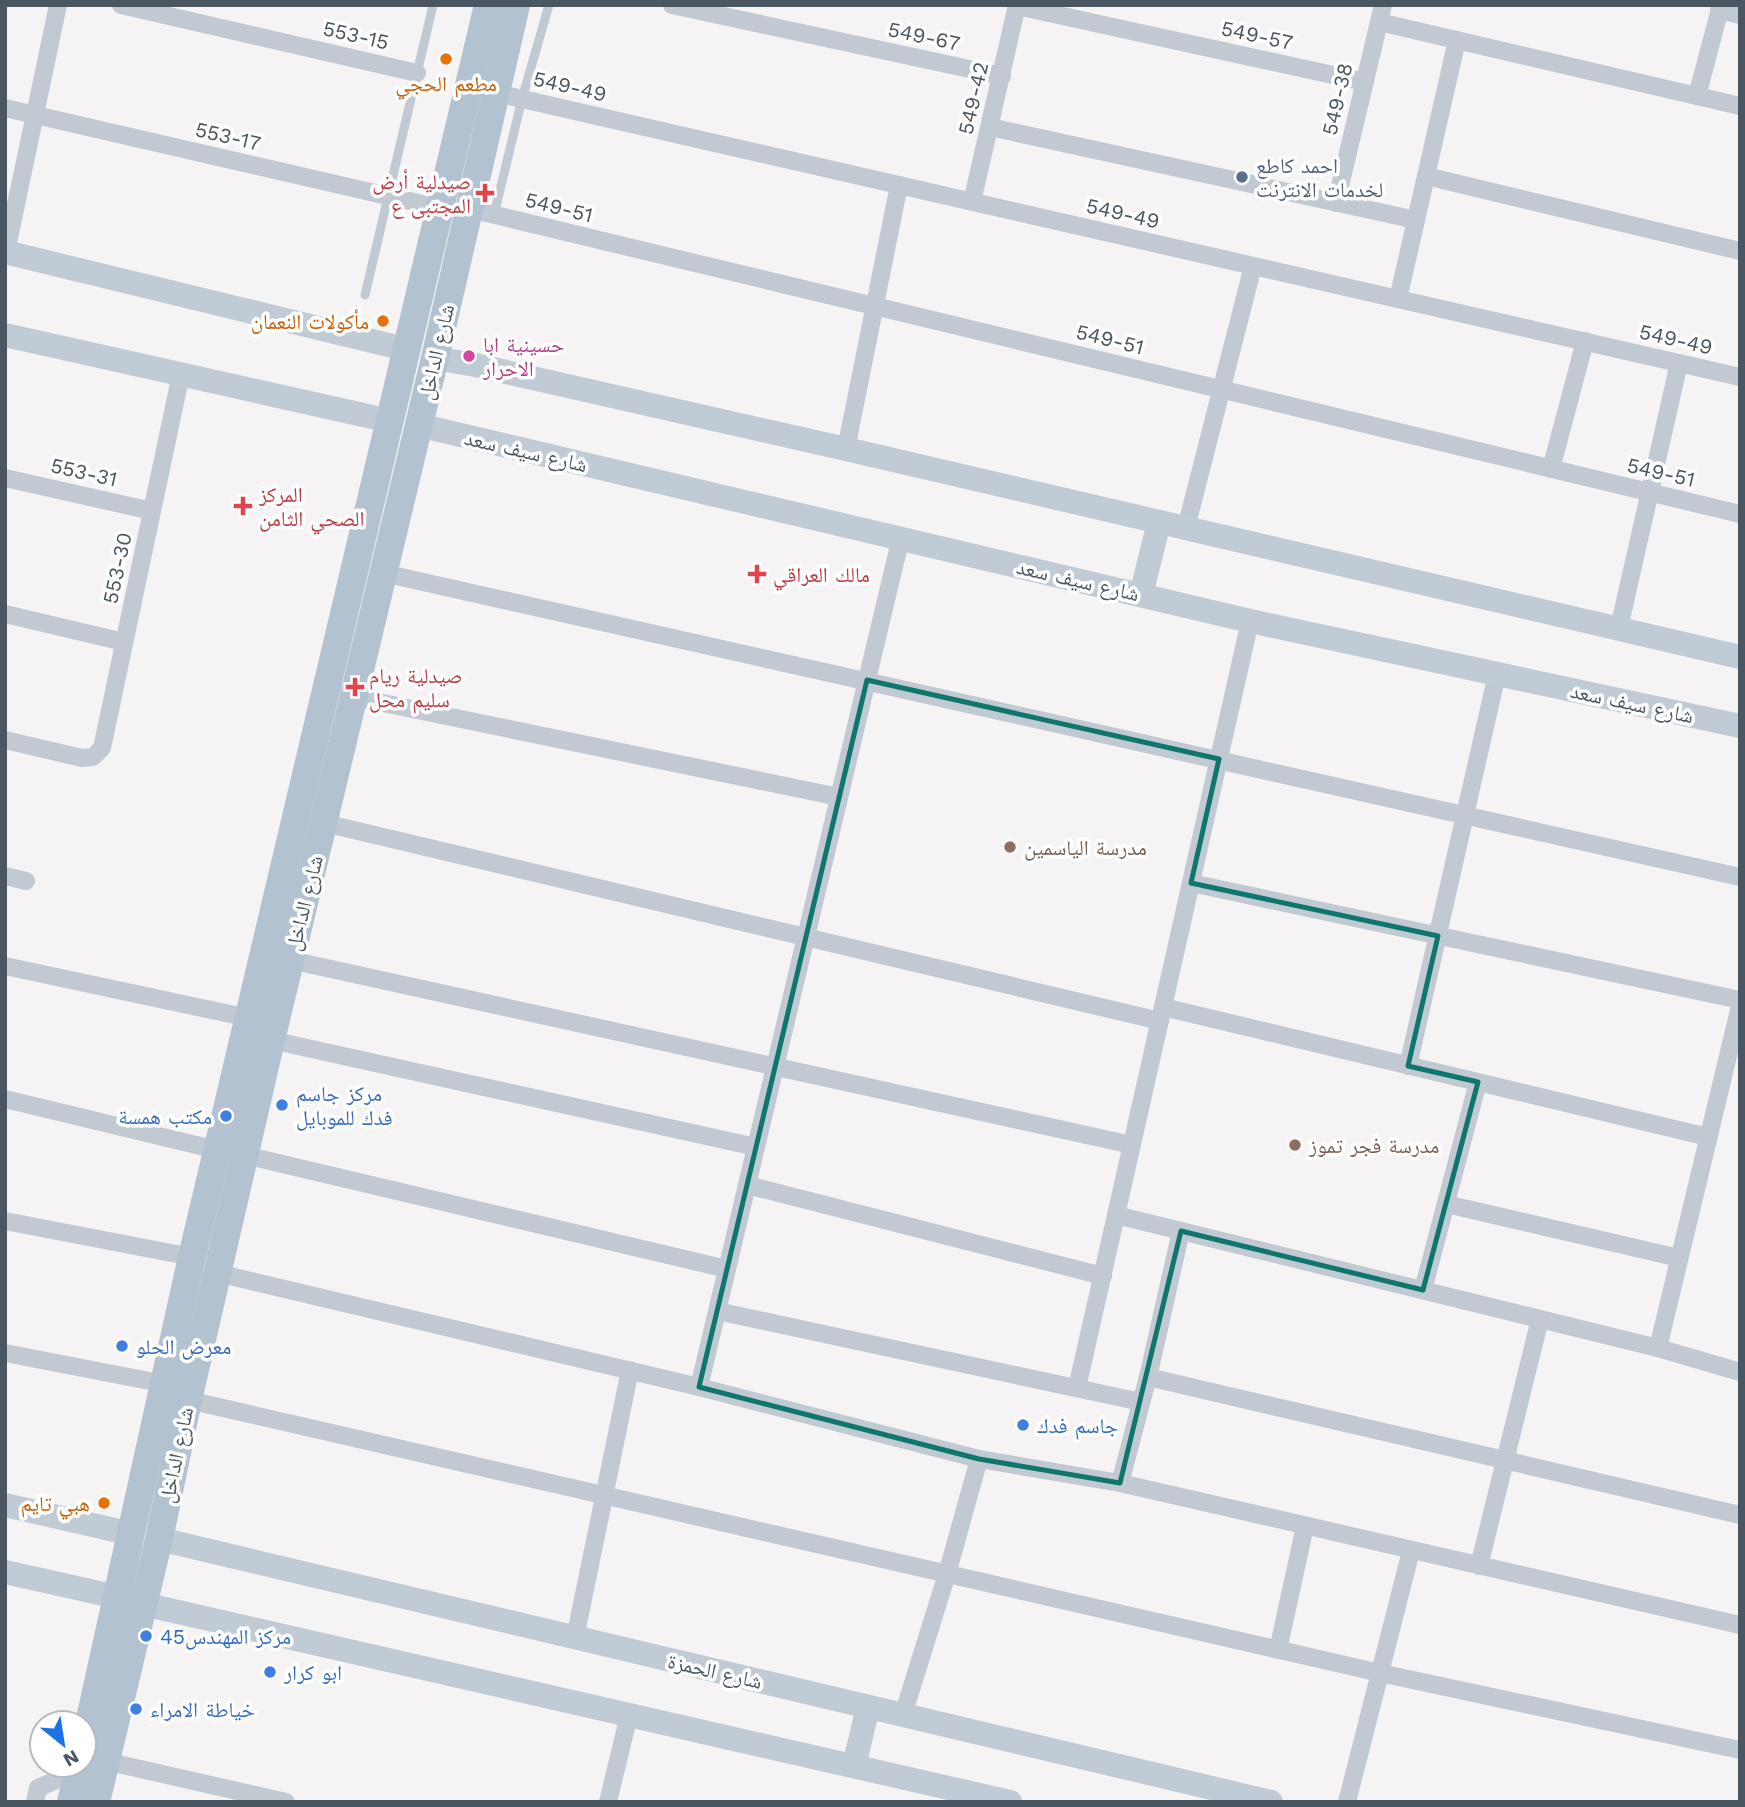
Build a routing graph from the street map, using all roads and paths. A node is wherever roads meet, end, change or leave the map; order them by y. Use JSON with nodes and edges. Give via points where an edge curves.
{"nodes":[{"id":1,"x":58,"y":5,"type":"edge"},
{"id":2,"x":433,"y":5,"type":"edge"},
{"id":3,"x":488,"y":5,"type":"edge"},
{"id":4,"x":516,"y":5,"type":"edge"},
{"id":5,"x":549,"y":5,"type":"edge"},
{"id":6,"x":672,"y":5,"type":"edge"},
{"id":7,"x":125,"y":6,"type":"edge"},
{"id":8,"x":1017,"y":6,"type":"edge"},
{"id":9,"x":1720,"y":8,"type":"edge"},
{"id":10,"x":1381,"y":14,"type":"edge"},
{"id":11,"x":1740,"y":15,"type":"edge"},
{"id":12,"x":1457,"y":40,"type":"junction"},
{"id":13,"x":417,"y":73,"type":"junction"},
{"id":14,"x":1002,"y":76,"type":"junction"},
{"id":15,"x":1365,"y":82,"type":"junction"},
{"id":16,"x":509,"y":96,"type":"junction"},
{"id":17,"x":1697,"y":96,"type":"junction"},
{"id":18,"x":1740,"y":106,"type":"edge"},
{"id":19,"x":5,"y":108,"type":"edge"},
{"id":20,"x":35,"y":115,"type":"junction"},
{"id":21,"x":990,"y":127,"type":"junction"},
{"id":22,"x":1426,"y":176,"type":"junction"},
{"id":23,"x":899,"y":185,"type":"junction"},
{"id":24,"x":388,"y":196,"type":"junction"},
{"id":25,"x":972,"y":202,"type":"junction"},
{"id":26,"x":1336,"y":203,"type":"junction"},
{"id":27,"x":440,"y":208,"type":"junction"},
{"id":28,"x":482,"y":212,"type":"junction"},
{"id":29,"x":1416,"y":220,"type":"junction"},
{"id":30,"x":1740,"y":251,"type":"edge"},
{"id":31,"x":6,"y":252,"type":"edge"},
{"id":32,"x":1253,"y":266,"type":"junction"},
{"id":33,"x":365,"y":295,"type":"dead end"},
{"id":34,"x":1398,"y":299,"type":"junction"},
{"id":35,"x":875,"y":306,"type":"junction"},
{"id":36,"x":5,"y":335,"type":"edge"},
{"id":37,"x":1585,"y":341,"type":"junction"},
{"id":38,"x":405,"y":349,"type":"junction"},
{"id":39,"x":435,"y":358,"type":"junction"},
{"id":40,"x":1679,"y":363,"type":"junction"},
{"id":41,"x":181,"y":374,"type":"junction"},
{"id":42,"x":1740,"y":377,"type":"edge"},
{"id":43,"x":1222,"y":390,"type":"junction"},
{"id":44,"x":390,"y":421,"type":"junction"},
{"id":45,"x":418,"y":425,"type":"junction"},
{"id":46,"x":846,"y":449,"type":"junction"},
{"id":47,"x":1551,"y":469,"type":"junction"},
{"id":48,"x":5,"y":478,"type":"edge"},
{"id":49,"x":1648,"y":492,"type":"junction"},
{"id":50,"x":152,"y":511,"type":"junction"},
{"id":51,"x":1740,"y":514,"type":"edge"},
{"id":52,"x":1159,"y":522,"type":"junction"},
{"id":53,"x":1186,"y":528,"type":"junction"},
{"id":54,"x":901,"y":537,"type":"junction"},
{"id":55,"x":383,"y":573,"type":"junction"},
{"id":56,"x":1141,"y":595,"type":"junction"},
{"id":57,"x":5,"y":614,"type":"edge"},
{"id":58,"x":1250,"y":621,"type":"junction"},
{"id":59,"x":1619,"y":628,"type":"junction"},
{"id":60,"x":124,"y":642,"type":"junction"},
{"id":61,"x":1740,"y":657,"type":"edge"},
{"id":62,"x":1497,"y":674,"type":"junction"},
{"id":63,"x":867,"y":680,"type":"junction"},
{"id":64,"x":354,"y":697,"type":"junction"},
{"id":65,"x":1740,"y":726,"type":"edge"},
{"id":66,"x":5,"y":740,"type":"edge"},
{"id":67,"x":1219,"y":759,"type":"junction"},
{"id":68,"x":839,"y":797,"type":"junction"},
{"id":69,"x":1466,"y":815,"type":"junction"},
{"id":70,"x":324,"y":823,"type":"junction"},
{"id":71,"x":5,"y":876,"type":"edge"},
{"id":72,"x":1740,"y":877,"type":"edge"},
{"id":73,"x":26,"y":881,"type":"dead end"},
{"id":74,"x":1191,"y":883,"type":"junction"},
{"id":75,"x":1438,"y":936,"type":"junction"},
{"id":76,"x":806,"y":938,"type":"junction"},
{"id":77,"x":290,"y":960,"type":"junction"},
{"id":78,"x":5,"y":965,"type":"edge"},
{"id":79,"x":1740,"y":1000,"type":"edge"},
{"id":80,"x":1740,"y":1006,"type":"edge"},
{"id":81,"x":1161,"y":1014,"type":"junction"},
{"id":82,"x":249,"y":1018,"type":"junction"},
{"id":83,"x":271,"y":1040,"type":"junction"},
{"id":84,"x":775,"y":1066,"type":"junction"},
{"id":85,"x":1408,"y":1066,"type":"junction"},
{"id":86,"x":1478,"y":1082,"type":"junction"},
{"id":87,"x":5,"y":1099,"type":"edge"},
{"id":88,"x":1708,"y":1137,"type":"junction"},
{"id":89,"x":1132,"y":1145,"type":"junction"},
{"id":90,"x":756,"y":1147,"type":"junction"},
{"id":91,"x":217,"y":1150,"type":"junction"},
{"id":92,"x":245,"y":1155,"type":"junction"},
{"id":93,"x":747,"y":1185,"type":"junction"},
{"id":94,"x":1446,"y":1204,"type":"junction"},
{"id":95,"x":1116,"y":1215,"type":"junction"},
{"id":96,"x":5,"y":1221,"type":"edge"},
{"id":97,"x":1181,"y":1231,"type":"junction"},
{"id":98,"x":192,"y":1256,"type":"junction"},
{"id":99,"x":1679,"y":1258,"type":"junction"},
{"id":100,"x":727,"y":1269,"type":"junction"},
{"id":101,"x":217,"y":1273,"type":"junction"},
{"id":102,"x":1103,"y":1276,"type":"junction"},
{"id":103,"x":1423,"y":1290,"type":"junction"},
{"id":104,"x":717,"y":1311,"type":"junction"},
{"id":105,"x":1540,"y":1319,"type":"junction"},
{"id":106,"x":1658,"y":1348,"type":"junction"},
{"id":107,"x":5,"y":1353,"type":"edge"},
{"id":108,"x":630,"y":1370,"type":"junction"},
{"id":109,"x":1740,"y":1372,"type":"edge"},
{"id":110,"x":1149,"y":1377,"type":"junction"},
{"id":111,"x":699,"y":1387,"type":"junction"},
{"id":112,"x":1077,"y":1388,"type":"junction"},
{"id":113,"x":177,"y":1392,"type":"junction"},
{"id":114,"x":1141,"y":1402,"type":"junction"},
{"id":115,"x":1504,"y":1459,"type":"junction"},
{"id":116,"x":979,"y":1460,"type":"junction"},
{"id":117,"x":1121,"y":1483,"type":"junction"},
{"id":118,"x":604,"y":1495,"type":"junction"},
{"id":119,"x":5,"y":1505,"type":"edge"},
{"id":120,"x":1740,"y":1515,"type":"edge"},
{"id":121,"x":1305,"y":1526,"type":"junction"},
{"id":122,"x":145,"y":1537,"type":"junction"},
{"id":123,"x":1411,"y":1551,"type":"junction"},
{"id":124,"x":1479,"y":1566,"type":"junction"},
{"id":125,"x":5,"y":1572,"type":"edge"},
{"id":126,"x":947,"y":1574,"type":"junction"},
{"id":127,"x":130,"y":1601,"type":"junction"},
{"id":128,"x":1740,"y":1625,"type":"edge"},
{"id":129,"x":575,"y":1637,"type":"junction"},
{"id":130,"x":1278,"y":1650,"type":"junction"},
{"id":131,"x":1380,"y":1673,"type":"junction"},
{"id":132,"x":867,"y":1707,"type":"junction"},
{"id":133,"x":629,"y":1715,"type":"junction"},
{"id":134,"x":903,"y":1715,"type":"junction"},
{"id":135,"x":98,"y":1719,"type":"edge"},
{"id":136,"x":1740,"y":1750,"type":"edge"},
{"id":137,"x":98,"y":1762,"type":"edge"},
{"id":138,"x":854,"y":1766,"type":"junction"},
{"id":139,"x":54,"y":1779,"type":"edge"},
{"id":140,"x":80,"y":1779,"type":"edge"},
{"id":141,"x":91,"y":1779,"type":"edge"},
{"id":142,"x":997,"y":1800,"type":"edge"},
{"id":143,"x":35,"y":1802,"type":"edge"},
{"id":144,"x":71,"y":1802,"type":"edge"},
{"id":145,"x":96,"y":1802,"type":"edge"},
{"id":146,"x":286,"y":1802,"type":"edge"},
{"id":147,"x":608,"y":1802,"type":"edge"},
{"id":148,"x":1271,"y":1802,"type":"edge"},
{"id":149,"x":1347,"y":1802,"type":"edge"}],
"edges":[{"from":1,"to":20,"type":"street"},
{"from":2,"to":13,"type":"lane"},
{"from":3,"to":27,"type":"main road","name":"شارع الداخل"},
{"from":4,"to":16,"type":"main road","name":"شارع الداخل"},
{"from":5,"to":16,"type":"lane"},
{"from":6,"to":14,"type":"street","name":"549-67"},
{"from":7,"to":13,"type":"street","name":"553-15"},
{"from":8,"to":14,"type":"street","name":"549-42"},
{"from":8,"to":15,"type":"street","name":"549-57"},
{"from":9,"to":11,"type":"street"},
{"from":9,"to":17,"type":"street"},
{"from":10,"to":12,"type":"street"},
{"from":10,"to":15,"type":"street","name":"549-38"},
{"from":12,"to":17,"type":"street"},
{"from":12,"to":22,"type":"street"},
{"from":13,"to":24,"type":"lane"},
{"from":14,"to":21,"type":"street","name":"549-42"},
{"from":15,"to":26,"type":"street","name":"549-38"},
{"from":16,"to":23,"type":"street","name":"549-49"},
{"from":16,"to":28,"type":"main road","name":"شارع الداخل"},
{"from":17,"to":18,"type":"street"},
{"from":19,"to":20,"type":"street","name":"553-17"},
{"from":20,"to":24,"type":"street","name":"553-17"},
{"from":20,"to":31,"type":"street"},
{"from":21,"to":25,"type":"street","name":"549-42"},
{"from":21,"to":26,"type":"street"},
{"from":22,"to":29,"type":"street"},
{"from":22,"to":30,"type":"street"},
{"from":23,"to":25,"type":"street","name":"549-49"},
{"from":23,"to":35,"type":"street"},
{"from":24,"to":27,"type":"street","name":"553-17"},
{"from":24,"to":33,"type":"lane"},
{"from":25,"to":32,"type":"street","name":"549-49"},
{"from":26,"to":29,"type":"street"},
{"from":27,"to":38,"type":"main road","name":"شارع الداخل"},
{"from":28,"to":35,"type":"street","name":"549-51"},
{"from":28,"to":39,"type":"main road","name":"شارع الداخل"},
{"from":29,"to":34,"type":"street"},
{"from":31,"to":38,"type":"street"},
{"from":32,"to":34,"type":"street","name":"549-49"},
{"from":32,"to":43,"type":"street"},
{"from":34,"to":37,"type":"street","name":"549-49"},
{"from":35,"to":43,"type":"street","name":"549-51"},
{"from":35,"to":46,"type":"street"},
{"from":36,"to":41,"type":"street"},
{"from":37,"to":40,"type":"street","name":"549-49"},
{"from":37,"to":47,"type":"street"},
{"from":38,"to":44,"type":"main road","name":"شارع الداخل"},
{"from":39,"to":45,"type":"main road","name":"شارع الداخل"},
{"from":39,"to":46,"type":"street"},
{"from":40,"to":42,"type":"street","name":"549-49"},
{"from":40,"to":49,"type":"street"},
{"from":41,"to":44,"type":"street"},
{"from":41,"to":50,"type":"street","name":"553-30"},
{"from":43,"to":47,"type":"street","name":"549-51"},
{"from":43,"to":53,"type":"street"},
{"from":44,"to":82,"type":"main road","name":"شارع الداخل"},
{"from":45,"to":54,"type":"street","name":"شارع سيف سعد"},
{"from":45,"to":55,"type":"main road","name":"شارع الداخل"},
{"from":46,"to":52,"type":"street"},
{"from":47,"to":49,"type":"street","name":"549-51"},
{"from":48,"to":50,"type":"street","name":"553-31"},
{"from":49,"to":51,"type":"street","name":"549-51"},
{"from":49,"to":59,"type":"street"},
{"from":50,"to":60,"type":"street","name":"553-30"},
{"from":52,"to":53,"type":"street"},
{"from":52,"to":56,"type":"street"},
{"from":53,"to":59,"type":"street"},
{"from":54,"to":56,"type":"street","name":"شارع سيف سعد"},
{"from":54,"to":63,"type":"street"},
{"from":55,"to":63,"type":"street"},
{"from":55,"to":64,"type":"main road","name":"شارع الداخل"},
{"from":56,"to":58,"type":"street","name":"شارع سيف سعد"},
{"from":57,"to":60,"type":"street"},
{"from":58,"to":62,"type":"street","name":"شارع سيف سعد"},
{"from":58,"to":67,"type":"street"},
{"from":59,"to":61,"type":"street"},
{"from":60,"to":66,"type":"street","name":"553-30","via":[[102,748],[93,757]]},
{"from":62,"to":65,"type":"street","name":"شارع سيف سعد"},
{"from":62,"to":69,"type":"street"},
{"from":63,"to":67,"type":"street"},
{"from":63,"to":68,"type":"street"},
{"from":64,"to":68,"type":"street"},
{"from":64,"to":70,"type":"main road","name":"شارع الداخل"},
{"from":67,"to":69,"type":"street"},
{"from":67,"to":74,"type":"street"},
{"from":68,"to":76,"type":"street"},
{"from":69,"to":72,"type":"street"},
{"from":69,"to":75,"type":"street"},
{"from":70,"to":76,"type":"street"},
{"from":70,"to":77,"type":"main road","name":"شارع الداخل"},
{"from":71,"to":73,"type":"street"},
{"from":74,"to":75,"type":"street"},
{"from":74,"to":81,"type":"street"},
{"from":75,"to":79,"type":"street"},
{"from":75,"to":85,"type":"street"},
{"from":76,"to":81,"type":"street"},
{"from":76,"to":84,"type":"street"},
{"from":77,"to":83,"type":"main road","name":"شارع الداخل"},
{"from":77,"to":84,"type":"street"},
{"from":78,"to":82,"type":"street"},
{"from":80,"to":88,"type":"street"},
{"from":81,"to":85,"type":"street"},
{"from":81,"to":89,"type":"street"},
{"from":82,"to":91,"type":"main road","name":"شارع الداخل"},
{"from":83,"to":90,"type":"street"},
{"from":83,"to":92,"type":"main road","name":"شارع الداخل"},
{"from":84,"to":89,"type":"street"},
{"from":84,"to":90,"type":"street"},
{"from":85,"to":86,"type":"street"},
{"from":86,"to":88,"type":"street"},
{"from":86,"to":94,"type":"street"},
{"from":87,"to":91,"type":"street"},
{"from":88,"to":99,"type":"street"},
{"from":89,"to":95,"type":"street"},
{"from":90,"to":93,"type":"street"},
{"from":91,"to":98,"type":"main road","name":"شارع الداخل"},
{"from":92,"to":100,"type":"street"},
{"from":92,"to":101,"type":"main road","name":"شارع الداخل"},
{"from":93,"to":100,"type":"street"},
{"from":93,"to":102,"type":"street"},
{"from":94,"to":99,"type":"street"},
{"from":94,"to":103,"type":"street"},
{"from":95,"to":97,"type":"street"},
{"from":95,"to":102,"type":"street"},
{"from":96,"to":98,"type":"street"},
{"from":97,"to":103,"type":"street"},
{"from":97,"to":110,"type":"street"},
{"from":98,"to":113,"type":"main road","name":"شارع الداخل"},
{"from":99,"to":106,"type":"street"},
{"from":100,"to":104,"type":"street"},
{"from":101,"to":108,"type":"street"},
{"from":101,"to":113,"type":"main road","name":"شارع الداخل"},
{"from":102,"to":112,"type":"street"},
{"from":103,"to":105,"type":"street"},
{"from":104,"to":111,"type":"street"},
{"from":104,"to":112,"type":"street"},
{"from":105,"to":106,"type":"street"},
{"from":105,"to":115,"type":"street"},
{"from":106,"to":109,"type":"street"},
{"from":107,"to":113,"type":"street"},
{"from":108,"to":111,"type":"street"},
{"from":108,"to":118,"type":"street"},
{"from":110,"to":114,"type":"street"},
{"from":110,"to":115,"type":"street"},
{"from":111,"to":116,"type":"street"},
{"from":112,"to":114,"type":"street"},
{"from":113,"to":118,"type":"street"},
{"from":113,"to":122,"type":"main road","name":"شارع الداخل"},
{"from":114,"to":117,"type":"street"},
{"from":115,"to":120,"type":"street"},
{"from":115,"to":124,"type":"street"},
{"from":116,"to":117,"type":"street"},
{"from":116,"to":126,"type":"street"},
{"from":117,"to":121,"type":"street"},
{"from":118,"to":126,"type":"street"},
{"from":118,"to":129,"type":"street"},
{"from":119,"to":122,"type":"street","name":"شارع الحمزة"},
{"from":121,"to":123,"type":"street"},
{"from":121,"to":130,"type":"street"},
{"from":122,"to":127,"type":"main road","name":"شارع الداخل"},
{"from":122,"to":129,"type":"street","name":"شارع الحمزة"},
{"from":123,"to":124,"type":"street"},
{"from":123,"to":131,"type":"street"},
{"from":124,"to":128,"type":"street"},
{"from":125,"to":127,"type":"street"},
{"from":126,"to":130,"type":"street"},
{"from":126,"to":134,"type":"street"},
{"from":127,"to":133,"type":"street"},
{"from":127,"to":135,"type":"main road","name":"شارع الداخل"},
{"from":129,"to":132,"type":"street","name":"شارع الحمزة"},
{"from":130,"to":131,"type":"street"},
{"from":131,"to":136,"type":"street"},
{"from":131,"to":149,"type":"street"},
{"from":132,"to":134,"type":"street","name":"شارع الحمزة"},
{"from":132,"to":138,"type":"street"},
{"from":133,"to":138,"type":"street"},
{"from":133,"to":147,"type":"street"},
{"from":134,"to":148,"type":"street","name":"شارع الحمزة"},
{"from":137,"to":146,"type":"street"},
{"from":138,"to":142,"type":"street"},
{"from":139,"to":143,"type":"street","via":[[38,1788]]},
{"from":140,"to":144,"type":"main road","name":"شارع الداخل"},
{"from":141,"to":145,"type":"main road","name":"شارع الداخل"}]}
